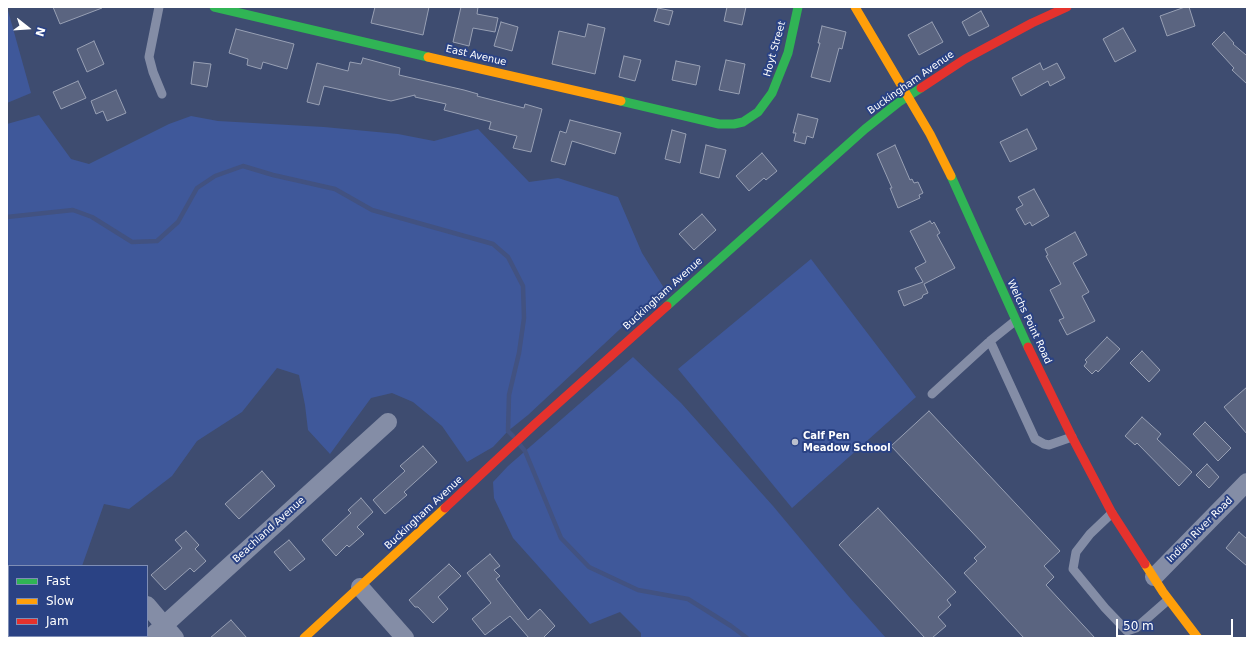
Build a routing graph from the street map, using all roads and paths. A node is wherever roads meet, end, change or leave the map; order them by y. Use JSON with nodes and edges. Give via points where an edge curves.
{"nodes":[{"id":1,"x":159,"y":7,"type":"edge"},
{"id":2,"x":214,"y":7,"type":"edge"},
{"id":3,"x":798,"y":7,"type":"edge"},
{"id":4,"x":855,"y":7,"type":"edge"},
{"id":5,"x":1067,"y":7,"type":"edge"},
{"id":6,"x":162,"y":94,"type":"dead end"},
{"id":7,"x":908,"y":97,"type":"junction"},
{"id":8,"x":734,"y":124,"type":"joint"},
{"id":9,"x":1015,"y":321,"type":"junction"},
{"id":10,"x":990,"y":341,"type":"junction"},
{"id":11,"x":932,"y":394,"type":"dead end"},
{"id":12,"x":388,"y":422,"type":"dead end"},
{"id":13,"x":1072,"y":437,"type":"junction"},
{"id":14,"x":1247,"y":482,"type":"edge"},
{"id":15,"x":1112,"y":513,"type":"junction"},
{"id":16,"x":1154,"y":577,"type":"junction"},
{"id":17,"x":360,"y":587,"type":"junction"},
{"id":18,"x":1168,"y":600,"type":"junction"},
{"id":19,"x":148,"y":606,"type":"edge"},
{"id":20,"x":170,"y":632,"type":"edge"},
{"id":21,"x":1193,"y":636,"type":"edge"},
{"id":22,"x":150,"y":638,"type":"edge"},
{"id":23,"x":304,"y":638,"type":"edge"},
{"id":24,"x":405,"y":638,"type":"edge"}],
"edges":[{"from":1,"to":6,"type":"lane","via":[[149,57]]},
{"from":2,"to":8,"type":"street","name":"East Avenue","via":[[719,124]]},
{"from":3,"to":8,"type":"street","name":"Hoyt Street","via":[[788,53],[772,93],[758,112]]},
{"from":4,"to":7,"type":"street","name":"Welchs Point Road"},
{"from":5,"to":7,"type":"street","name":"Buckingham Avenue","via":[[965,59]]},
{"from":7,"to":9,"type":"street","name":"Welchs Point Road","via":[[942,156]]},
{"from":7,"to":17,"type":"street","name":"Buckingham Avenue","via":[[881,116],[838,153],[536,424]]},
{"from":9,"to":10,"type":"lane"},
{"from":9,"to":13,"type":"street","name":"Welchs Point Road"},
{"from":10,"to":11,"type":"lane"},
{"from":10,"to":13,"type":"lane","via":[[1035,439],[1049,444]]},
{"from":12,"to":20,"type":"street","name":"Beachland Avenue"},
{"from":13,"to":15,"type":"street","name":"Welchs Point Road"},
{"from":14,"to":16,"type":"street","name":"Indian River Road"},
{"from":15,"to":16,"type":"street","name":"Welchs Point Road"},
{"from":15,"to":18,"type":"lane","via":[[1076,552],[1073,569],[1127,631],[1136,628]]},
{"from":16,"to":18,"type":"street","name":"Welchs Point Road"},
{"from":17,"to":23,"type":"street","name":"Buckingham Avenue"},
{"from":17,"to":24,"type":"street"},
{"from":18,"to":21,"type":"street","name":"Welchs Point Road"},
{"from":19,"to":20,"type":"street"},
{"from":20,"to":22,"type":"street","name":"Beachland Avenue"}]}
